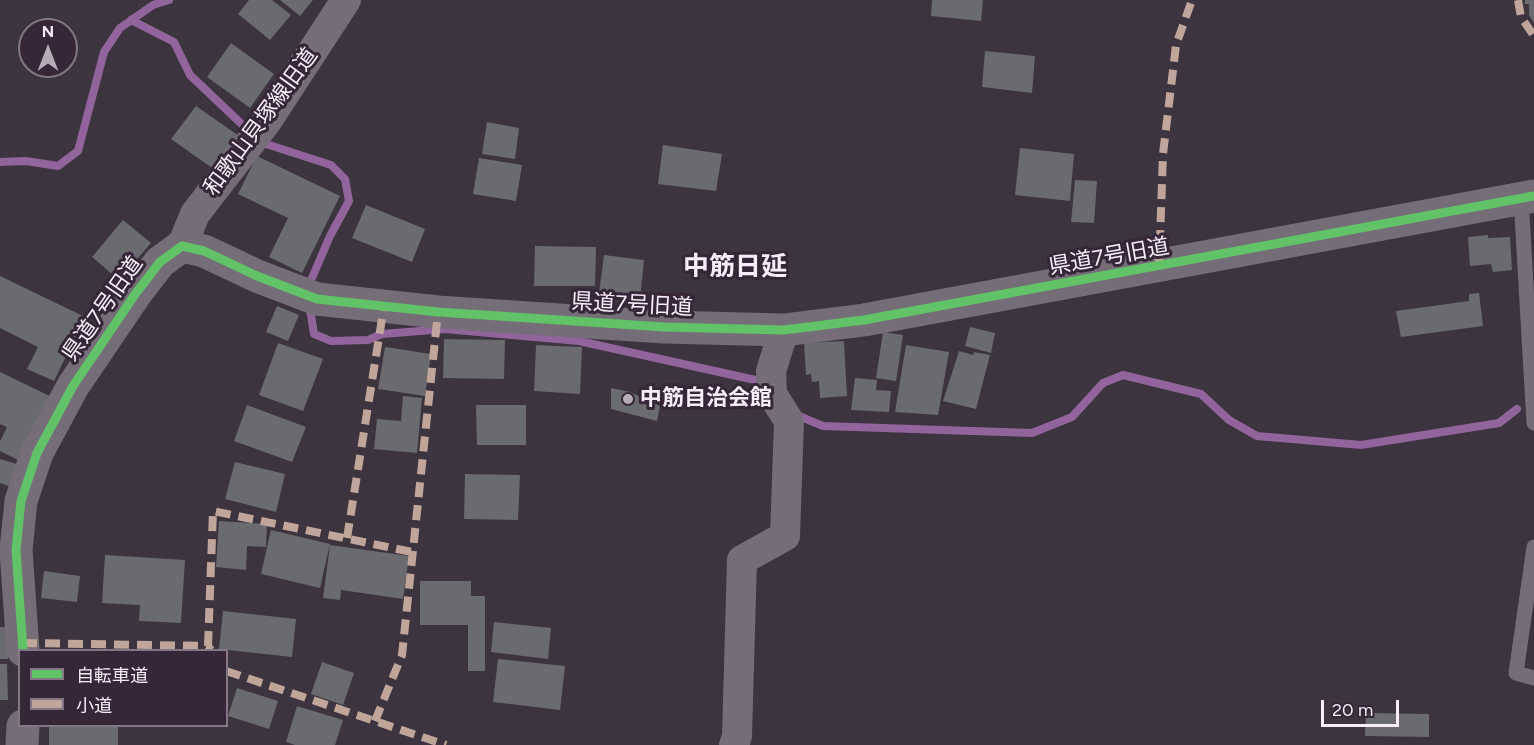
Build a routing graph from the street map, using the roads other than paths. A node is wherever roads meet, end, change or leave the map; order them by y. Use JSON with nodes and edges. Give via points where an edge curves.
{"nodes":[{"id":1,"x":346,"y":0,"type":"edge"},
{"id":2,"x":1528,"y":197,"type":"edge"},
{"id":3,"x":182,"y":246,"type":"junction"},
{"id":4,"x":784,"y":330,"type":"junction"},
{"id":5,"x":1534,"y":423,"type":"edge"},
{"id":6,"x":1534,"y":547,"type":"edge"},
{"id":7,"x":8,"y":548,"type":"edge"},
{"id":8,"x":23,"y":649,"type":"edge"},
{"id":9,"x":1534,"y":678,"type":"edge"},
{"id":10,"x":23,"y":727,"type":"edge"},
{"id":11,"x":22,"y":745,"type":"edge"},
{"id":12,"x":734,"y":745,"type":"edge"}],
"edges":[{"from":1,"to":3,"type":"street","name":"和歌山貝塚線旧道","via":[[267,121],[195,214]]},
{"from":2,"to":4,"type":"street","name":"県道7号旧道","via":[[899,314]]},
{"from":2,"to":5,"type":"lane"},
{"from":3,"to":4,"type":"street","name":"県道7号旧道","via":[[204,251],[317,299],[438,312],[664,327]]},
{"from":3,"to":7,"type":"street","name":"県道7号旧道","via":[[160,262],[73,386],[37,453]]},
{"from":4,"to":12,"type":"street","via":[[771,371],[772,394],[789,421],[785,536],[741,560]]},
{"from":6,"to":9,"type":"lane","via":[[1516,673]]},
{"from":7,"to":8,"type":"street","name":"県道7号旧道"},
{"from":10,"to":11,"type":"street"}]}
